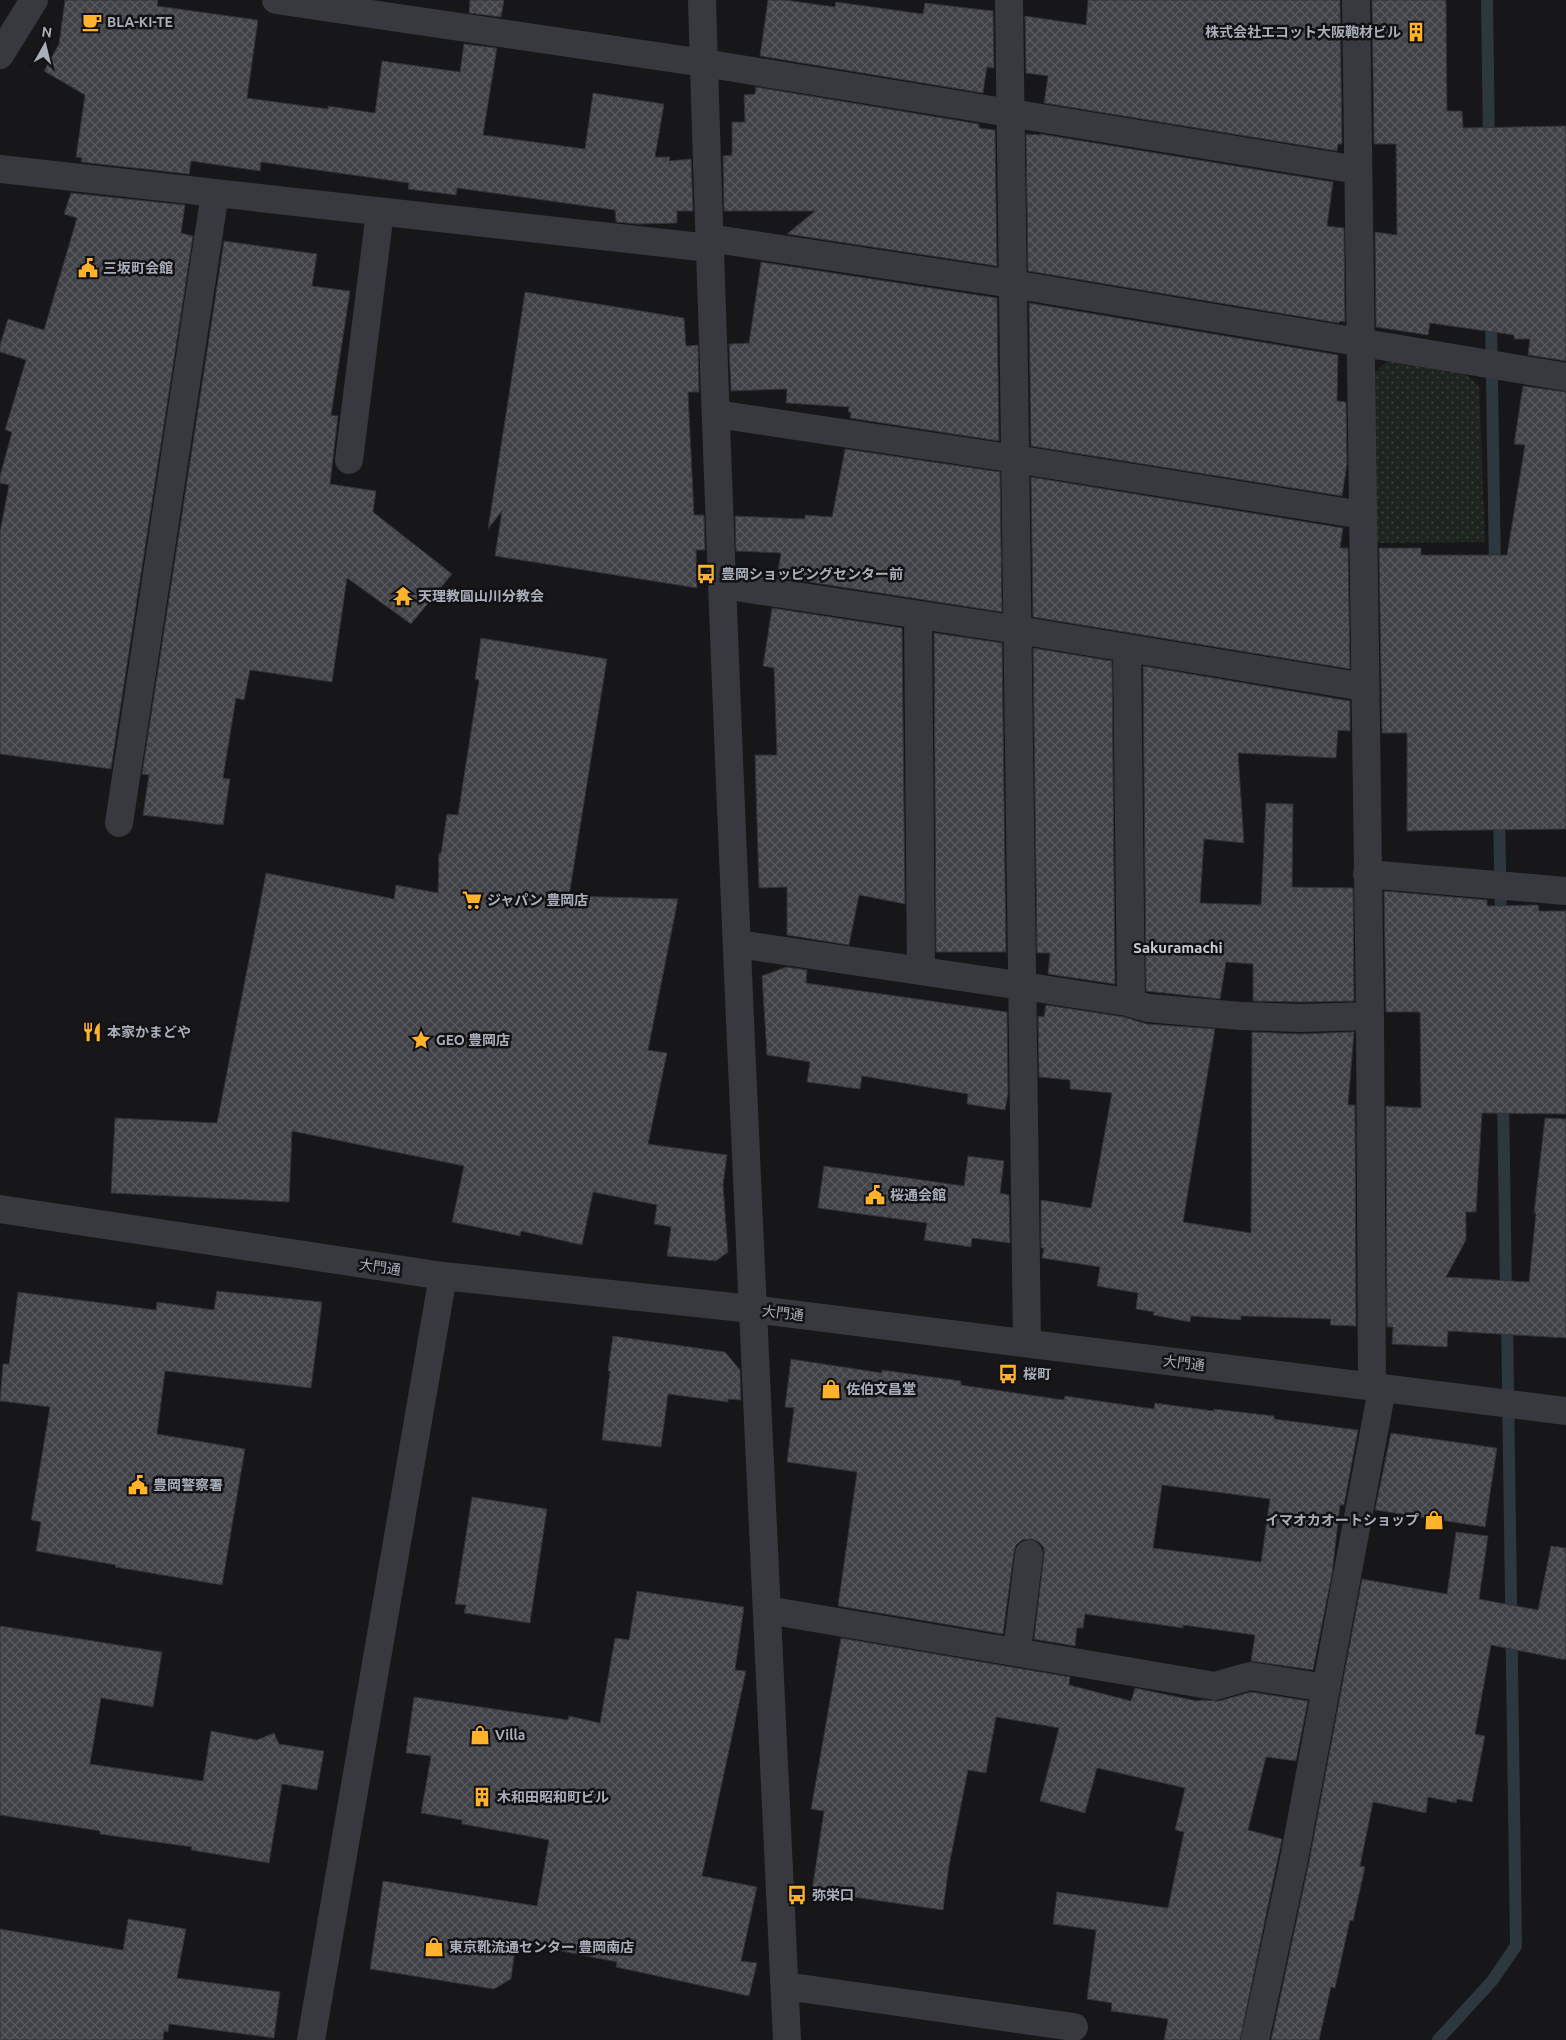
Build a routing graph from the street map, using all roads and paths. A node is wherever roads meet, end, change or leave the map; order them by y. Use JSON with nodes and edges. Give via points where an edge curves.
{"nodes":[{"id":1,"x":34,"y":0,"type":"edge"},
{"id":2,"x":276,"y":0,"type":"edge"},
{"id":3,"x":702,"y":0,"type":"edge"},
{"id":4,"x":1009,"y":0,"type":"edge"},
{"id":5,"x":1356,"y":0,"type":"edge"},
{"id":6,"x":0,"y":55,"type":"edge"},
{"id":7,"x":704,"y":63,"type":"junction"},
{"id":8,"x":1010,"y":114,"type":"junction"},
{"id":9,"x":0,"y":168,"type":"edge"},
{"id":10,"x":1358,"y":170,"type":"junction"},
{"id":11,"x":214,"y":193,"type":"junction"},
{"id":12,"x":380,"y":212,"type":"junction"},
{"id":13,"x":709,"y":243,"type":"junction"},
{"id":14,"x":1012,"y":284,"type":"junction"},
{"id":15,"x":1360,"y":341,"type":"junction"},
{"id":16,"x":1566,"y":377,"type":"edge"},
{"id":17,"x":716,"y":414,"type":"junction"},
{"id":18,"x":1016,"y":459,"type":"junction"},
{"id":19,"x":349,"y":460,"type":"dead end"},
{"id":20,"x":1362,"y":515,"type":"junction"},
{"id":21,"x":723,"y":585,"type":"junction"},
{"id":22,"x":918,"y":615,"type":"junction"},
{"id":23,"x":1018,"y":630,"type":"junction"},
{"id":24,"x":1127,"y":648,"type":"junction"},
{"id":25,"x":1364,"y":687,"type":"junction"},
{"id":26,"x":119,"y":823,"type":"dead end"},
{"id":27,"x":1367,"y":874,"type":"junction"},
{"id":28,"x":1566,"y":891,"type":"edge"},
{"id":29,"x":738,"y":944,"type":"junction"},
{"id":30,"x":921,"y":970,"type":"junction"},
{"id":31,"x":1023,"y":986,"type":"junction"},
{"id":32,"x":1131,"y":1004,"type":"junction"},
{"id":33,"x":1370,"y":1016,"type":"junction"},
{"id":34,"x":0,"y":1209,"type":"edge"},
{"id":35,"x":444,"y":1276,"type":"junction"},
{"id":36,"x":752,"y":1309,"type":"junction"},
{"id":37,"x":1027,"y":1344,"type":"junction"},
{"id":38,"x":1377,"y":1388,"type":"junction"},
{"id":39,"x":1566,"y":1411,"type":"edge"},
{"id":40,"x":1029,"y":1554,"type":"dead end"},
{"id":41,"x":767,"y":1610,"type":"junction"},
{"id":42,"x":1017,"y":1652,"type":"junction"},
{"id":43,"x":1326,"y":1688,"type":"junction"},
{"id":44,"x":785,"y":1986,"type":"junction"},
{"id":45,"x":1074,"y":2027,"type":"dead end"},
{"id":46,"x":311,"y":2040,"type":"edge"},
{"id":47,"x":787,"y":2040,"type":"edge"},
{"id":48,"x":1255,"y":2040,"type":"edge"}],
"edges":[{"from":1,"to":6,"type":"street"},
{"from":2,"to":7,"type":"street"},
{"from":3,"to":7,"type":"street"},
{"from":4,"to":8,"type":"street"},
{"from":5,"to":10,"type":"street"},
{"from":7,"to":8,"type":"street"},
{"from":7,"to":13,"type":"street"},
{"from":8,"to":10,"type":"street"},
{"from":8,"to":14,"type":"street"},
{"from":9,"to":11,"type":"street"},
{"from":10,"to":15,"type":"street"},
{"from":11,"to":12,"type":"street"},
{"from":11,"to":26,"type":"street"},
{"from":12,"to":13,"type":"street"},
{"from":12,"to":19,"type":"street"},
{"from":13,"to":14,"type":"street"},
{"from":13,"to":17,"type":"street"},
{"from":14,"to":15,"type":"street"},
{"from":14,"to":18,"type":"street"},
{"from":15,"to":16,"type":"street"},
{"from":15,"to":20,"type":"street"},
{"from":17,"to":18,"type":"street"},
{"from":17,"to":21,"type":"street"},
{"from":18,"to":20,"type":"street"},
{"from":18,"to":23,"type":"street"},
{"from":20,"to":25,"type":"street"},
{"from":21,"to":22,"type":"street"},
{"from":21,"to":29,"type":"street"},
{"from":22,"to":23,"type":"street"},
{"from":22,"to":30,"type":"street"},
{"from":23,"to":24,"type":"street"},
{"from":23,"to":31,"type":"street"},
{"from":24,"to":25,"type":"street"},
{"from":24,"to":32,"type":"street"},
{"from":25,"to":27,"type":"street"},
{"from":27,"to":28,"type":"street"},
{"from":27,"to":33,"type":"street"},
{"from":29,"to":30,"type":"street"},
{"from":29,"to":36,"type":"street"},
{"from":30,"to":31,"type":"street"},
{"from":31,"to":32,"type":"street"},
{"from":31,"to":37,"type":"street"},
{"from":32,"to":33,"type":"street","via":[[1241,1016]]},
{"from":33,"to":38,"type":"street"},
{"from":34,"to":35,"type":"street","name":"大門通"},
{"from":35,"to":36,"type":"street","name":"大門通"},
{"from":35,"to":46,"type":"street"},
{"from":36,"to":37,"type":"street","name":"大門通"},
{"from":36,"to":41,"type":"street"},
{"from":37,"to":38,"type":"street","name":"大門通"},
{"from":38,"to":39,"type":"street","name":"大門通"},
{"from":38,"to":43,"type":"street"},
{"from":40,"to":42,"type":"street"},
{"from":41,"to":42,"type":"street"},
{"from":41,"to":44,"type":"street"},
{"from":42,"to":43,"type":"street","via":[[1215,1686],[1250,1676]]},
{"from":43,"to":48,"type":"street"},
{"from":44,"to":45,"type":"street"},
{"from":44,"to":47,"type":"street"}]}
